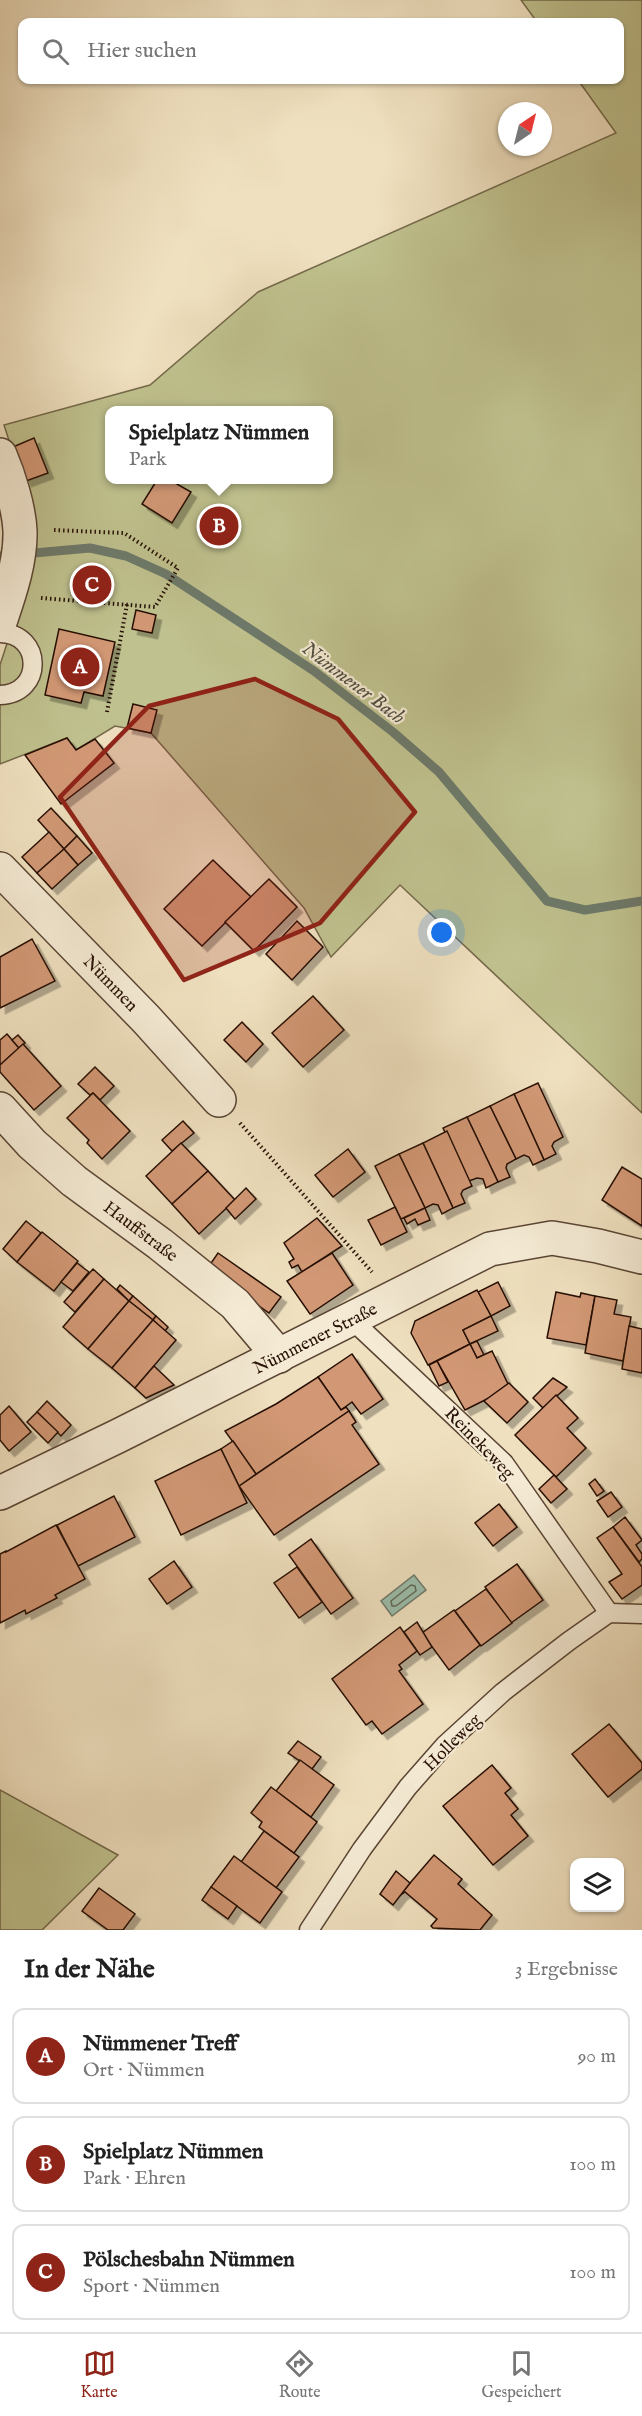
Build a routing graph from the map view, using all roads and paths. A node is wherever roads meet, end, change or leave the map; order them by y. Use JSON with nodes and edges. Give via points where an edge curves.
{"nodes":[{"id":1,"x":0,"y":455,"type":"edge"},
{"id":2,"x":12,"y":571,"type":"edge"},
{"id":3,"x":128,"y":604,"type":"junction"},
{"id":4,"x":0,"y":633,"type":"edge"},
{"id":5,"x":0,"y":695,"type":"edge"},
{"id":6,"x":107,"y":712,"type":"dead end"},
{"id":7,"x":0,"y":868,"type":"edge"},
{"id":8,"x":219,"y":1100,"type":"joint"},
{"id":9,"x":0,"y":1109,"type":"edge"},
{"id":10,"x":642,"y":1257,"type":"edge"},
{"id":11,"x":395,"y":1298,"type":"junction"},
{"id":12,"x":352,"y":1320,"type":"junction"},
{"id":13,"x":279,"y":1356,"type":"junction"},
{"id":14,"x":0,"y":1493,"type":"edge"},
{"id":15,"x":609,"y":1613,"type":"junction"},
{"id":16,"x":642,"y":1614,"type":"edge"},
{"id":17,"x":309,"y":1930,"type":"edge"}],
"edges":[{"from":1,"to":2,"type":"street","via":[[7,471]]},
{"from":2,"to":3,"type":"path"},
{"from":2,"to":3,"type":"path","via":[[37,528],[124,533],[178,568],[155,607]]},
{"from":3,"to":6,"type":"path"},
{"from":4,"to":5,"type":"lane","via":[[18,636],[26,643],[34,663],[27,683],[19,690]]},
{"from":7,"to":8,"type":"street","name":"Nümmen"},
{"from":8,"to":11,"type":"path"},
{"from":9,"to":13,"type":"street","name":"Hauffstraße","via":[[74,1181],[235,1304]]},
{"from":10,"to":11,"type":"street","name":"Nümmener Straße","via":[[552,1238],[490,1250]]},
{"from":11,"to":12,"type":"street","name":"Nümmener Straße"},
{"from":12,"to":13,"type":"street","name":"Nümmener Straße"},
{"from":12,"to":15,"type":"lane","name":"Reinekeweg","via":[[504,1463]]},
{"from":13,"to":14,"type":"street","name":"Nümmener Straße"},
{"from":15,"to":16,"type":"lane"},
{"from":15,"to":17,"type":"lane","name":"Holleweg","via":[[503,1692],[445,1745],[362,1849]]}]}
